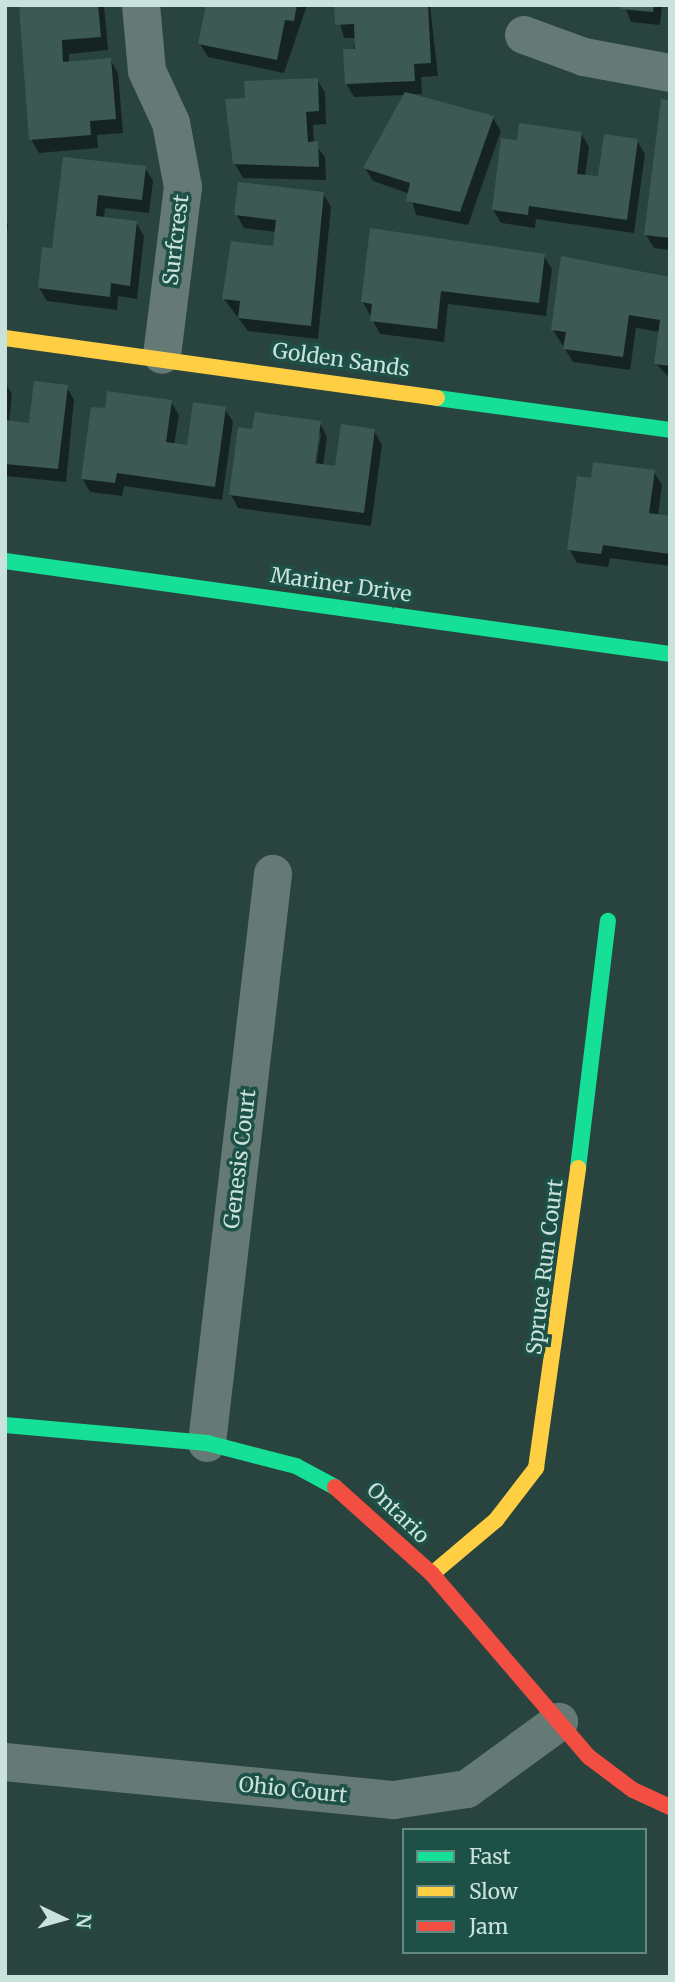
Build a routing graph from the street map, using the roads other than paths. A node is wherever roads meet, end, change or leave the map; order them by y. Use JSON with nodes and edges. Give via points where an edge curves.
{"nodes":[{"id":1,"x":141,"y":5,"type":"edge"},
{"id":2,"x":524,"y":36,"type":"dead end"},
{"id":3,"x":670,"y":72,"type":"edge"},
{"id":4,"x":5,"y":338,"type":"edge"},
{"id":5,"x":162,"y":355,"type":"junction"},
{"id":6,"x":670,"y":429,"type":"edge"},
{"id":7,"x":5,"y":561,"type":"edge"},
{"id":8,"x":670,"y":654,"type":"edge"},
{"id":9,"x":273,"y":874,"type":"dead end"},
{"id":10,"x":608,"y":921,"type":"dead end"},
{"id":11,"x":5,"y":1425,"type":"edge"},
{"id":12,"x":207,"y":1443,"type":"junction"},
{"id":13,"x":432,"y":1574,"type":"junction"},
{"id":14,"x":559,"y":1722,"type":"junction"},
{"id":15,"x":5,"y":1762,"type":"edge"},
{"id":16,"x":670,"y":1807,"type":"edge"}],
"edges":[{"from":1,"to":5,"type":"street","name":"Surfcrest","via":[[148,71],[171,123],[183,187]]},
{"from":2,"to":3,"type":"street","via":[[584,57]]},
{"from":4,"to":5,"type":"street","name":"Golden Sands"},
{"from":5,"to":6,"type":"street","name":"Golden Sands"},
{"from":7,"to":8,"type":"street","name":"Mariner Drive"},
{"from":9,"to":12,"type":"street","name":"Genesis Court"},
{"from":10,"to":13,"type":"street","name":"Spruce Run Court","via":[[554,1374],[536,1468],[496,1520]]},
{"from":11,"to":12,"type":"street","name":"Ontario"},
{"from":12,"to":13,"type":"street","name":"Ontario","via":[[296,1465],[352,1496]]},
{"from":13,"to":14,"type":"street","name":"Ontario"},
{"from":14,"to":15,"type":"street","name":"Ohio Court","via":[[467,1789],[394,1800]]},
{"from":14,"to":16,"type":"street","name":"Ontario","via":[[589,1757],[633,1790]]}]}
